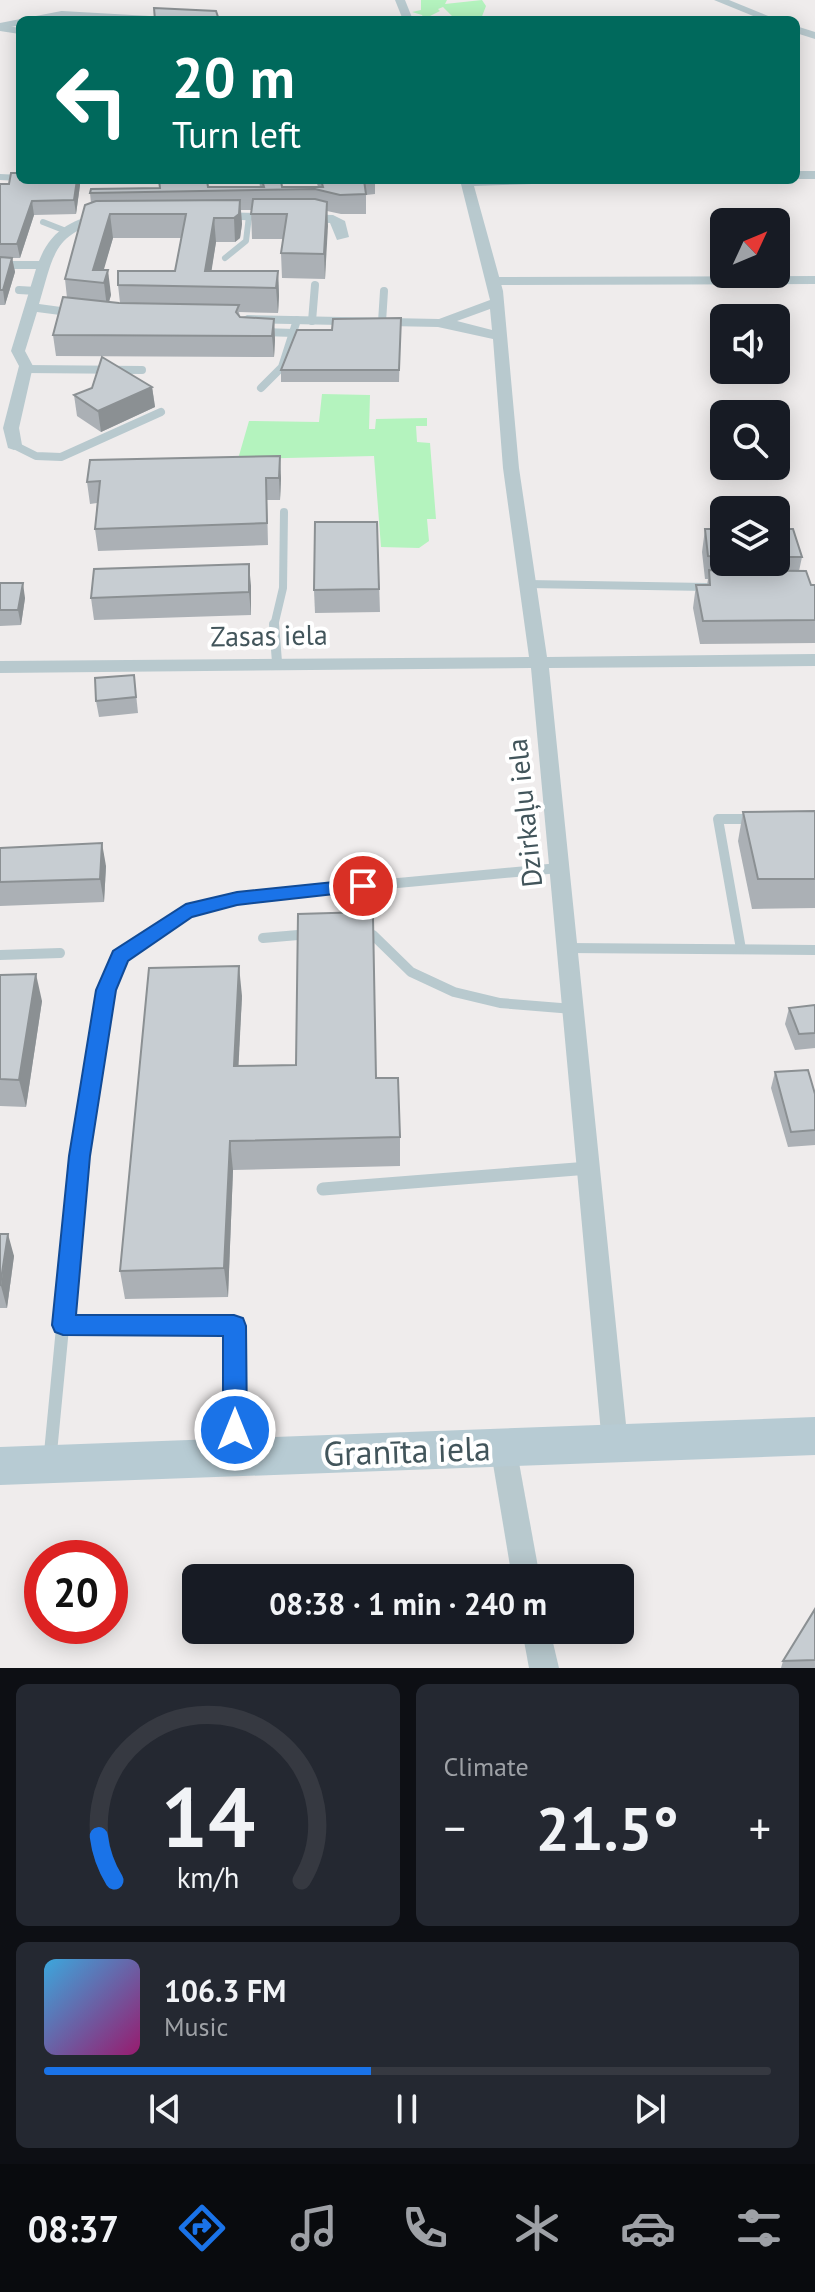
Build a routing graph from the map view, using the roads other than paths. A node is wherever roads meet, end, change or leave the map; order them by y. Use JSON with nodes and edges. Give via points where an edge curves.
{"nodes":[{"id":1,"x":719,"y":0,"type":"edge"},
{"id":2,"x":33,"y":16,"type":"edge"},
{"id":3,"x":114,"y":16,"type":"edge"},
{"id":4,"x":762,"y":16,"type":"edge"},
{"id":5,"x":467,"y":184,"type":"edge"},
{"id":6,"x":126,"y":216,"type":"edge"},
{"id":7,"x":203,"y":216,"type":"edge"},
{"id":8,"x":249,"y":216,"type":"junction"},
{"id":9,"x":43,"y":222,"type":"dead end"},
{"id":10,"x":66,"y":231,"type":"junction"},
{"id":11,"x":342,"y":237,"type":"dead end"},
{"id":12,"x":225,"y":258,"type":"dead end"},
{"id":13,"x":0,"y":265,"type":"edge"},
{"id":14,"x":44,"y":265,"type":"junction"},
{"id":15,"x":815,"y":280,"type":"edge"},
{"id":16,"x":494,"y":281,"type":"junction"},
{"id":17,"x":315,"y":285,"type":"dead end"},
{"id":18,"x":19,"y":290,"type":"dead end"},
{"id":19,"x":36,"y":291,"type":"junction"},
{"id":20,"x":384,"y":291,"type":"dead end"},
{"id":21,"x":496,"y":302,"type":"junction"},
{"id":22,"x":31,"y":307,"type":"junction"},
{"id":23,"x":100,"y":316,"type":"edge"},
{"id":24,"x":231,"y":319,"type":"edge"},
{"id":25,"x":382,"y":322,"type":"junction"},
{"id":26,"x":438,"y":323,"type":"junction"},
{"id":27,"x":301,"y":325,"type":"junction"},
{"id":28,"x":256,"y":332,"type":"edge"},
{"id":29,"x":498,"y":336,"type":"junction"},
{"id":30,"x":25,"y":369,"type":"junction"},
{"id":31,"x":142,"y":370,"type":"dead end"},
{"id":32,"x":261,"y":388,"type":"dead end"},
{"id":33,"x":161,"y":412,"type":"dead end"},
{"id":34,"x":14,"y":445,"type":"joint"},
{"id":35,"x":284,"y":512,"type":"dead end"},
{"id":36,"x":528,"y":584,"type":"junction"},
{"id":37,"x":719,"y":587,"type":"edge"},
{"id":38,"x":815,"y":660,"type":"edge"},
{"id":39,"x":277,"y":662,"type":"junction"},
{"id":40,"x":539,"y":662,"type":"junction"},
{"id":41,"x":0,"y":667,"type":"edge"},
{"id":42,"x":763,"y":819,"type":"edge"},
{"id":43,"x":559,"y":868,"type":"junction"},
{"id":44,"x":352,"y":930,"type":"edge"},
{"id":45,"x":323,"y":933,"type":"edge"},
{"id":46,"x":263,"y":938,"type":"dead end"},
{"id":47,"x":567,"y":948,"type":"junction"},
{"id":48,"x":741,"y":949,"type":"junction"},
{"id":49,"x":815,"y":950,"type":"edge"},
{"id":50,"x":60,"y":953,"type":"dead end"},
{"id":51,"x":0,"y":955,"type":"edge"},
{"id":52,"x":573,"y":1009,"type":"junction"},
{"id":53,"x":589,"y":1168,"type":"junction"},
{"id":54,"x":323,"y":1189,"type":"dead end"},
{"id":55,"x":63,"y":1325,"type":"junction"},
{"id":56,"x":815,"y":1436,"type":"edge"},
{"id":57,"x":615,"y":1444,"type":"junction"},
{"id":58,"x":503,"y":1446,"type":"junction"},
{"id":59,"x":235,"y":1457,"type":"junction"},
{"id":60,"x":49,"y":1464,"type":"junction"},
{"id":61,"x":0,"y":1466,"type":"edge"},
{"id":62,"x":524,"y":1564,"type":"edge"},
{"id":63,"x":539,"y":1644,"type":"edge"},
{"id":64,"x":544,"y":1668,"type":"edge"}],
"edges":[{"from":1,"to":4,"type":"street"},
{"from":2,"to":3,"type":"lane"},
{"from":5,"to":16,"type":"street","name":"Dzirkaļu iela"},
{"from":6,"to":10,"type":"street","via":[[97,218]]},
{"from":7,"to":8,"type":"street"},
{"from":8,"to":11,"type":"street","via":[[333,219],[340,224]]},
{"from":8,"to":12,"type":"lane","via":[[246,241]]},
{"from":9,"to":10,"type":"lane"},
{"from":10,"to":14,"type":"street","via":[[52,242]]},
{"from":13,"to":14,"type":"street"},
{"from":14,"to":19,"type":"street"},
{"from":15,"to":16,"type":"lane"},
{"from":16,"to":21,"type":"street","name":"Dzirkaļu iela"},
{"from":17,"to":27,"type":"lane"},
{"from":18,"to":19,"type":"lane"},
{"from":19,"to":22,"type":"street"},
{"from":20,"to":25,"type":"lane"},
{"from":21,"to":26,"type":"street"},
{"from":21,"to":29,"type":"street","name":"Dzirkaļu iela"},
{"from":22,"to":23,"type":"street"},
{"from":22,"to":30,"type":"street","via":[[18,351]]},
{"from":24,"to":27,"type":"street"},
{"from":25,"to":26,"type":"street"},
{"from":25,"to":27,"type":"street"},
{"from":26,"to":29,"type":"street"},
{"from":27,"to":28,"type":"lane"},
{"from":27,"to":32,"type":"lane","via":[[282,367]]},
{"from":29,"to":36,"type":"street","name":"Dzirkaļu iela"},
{"from":30,"to":31,"type":"lane"},
{"from":30,"to":34,"type":"street","via":[[11,428]]},
{"from":33,"to":34,"type":"lane","via":[[61,457],[32,456]]},
{"from":35,"to":39,"type":"lane","via":[[283,588],[274,623]]},
{"from":36,"to":37,"type":"lane"},
{"from":36,"to":40,"type":"street","name":"Dzirkaļu iela"},
{"from":38,"to":40,"type":"street","name":"Zasas iela"},
{"from":39,"to":40,"type":"street","name":"Zasas iela"},
{"from":39,"to":41,"type":"street","name":"Zasas iela"},
{"from":40,"to":43,"type":"street","name":"Dzirkaļu iela"},
{"from":42,"to":48,"type":"lane","via":[[718,819]]},
{"from":43,"to":47,"type":"street","name":"Dzirkaļu iela"},
{"from":43,"to":55,"type":"lane","via":[[237,898],[186,911],[120,956],[106,990],[79,1156]]},
{"from":44,"to":52,"type":"lane","via":[[370,933],[390,956],[448,991],[503,1005]]},
{"from":45,"to":46,"type":"lane"},
{"from":47,"to":48,"type":"lane"},
{"from":47,"to":52,"type":"street","name":"Dzirkaļu iela"},
{"from":48,"to":49,"type":"lane"},
{"from":50,"to":51,"type":"lane"},
{"from":52,"to":53,"type":"street","name":"Dzirkaļu iela"},
{"from":53,"to":54,"type":"lane"},
{"from":53,"to":57,"type":"street","name":"Dzirkaļu iela"},
{"from":55,"to":59,"type":"lane","via":[[234,1326]]},
{"from":55,"to":60,"type":"lane"},
{"from":56,"to":57,"type":"main road","name":"Granīta iela"},
{"from":57,"to":58,"type":"main road","name":"Granīta iela"},
{"from":58,"to":59,"type":"main road","name":"Granīta iela"},
{"from":58,"to":62,"type":"street"},
{"from":59,"to":60,"type":"main road","name":"Granīta iela"},
{"from":60,"to":61,"type":"main road","name":"Granīta iela"},
{"from":63,"to":64,"type":"street"}]}
